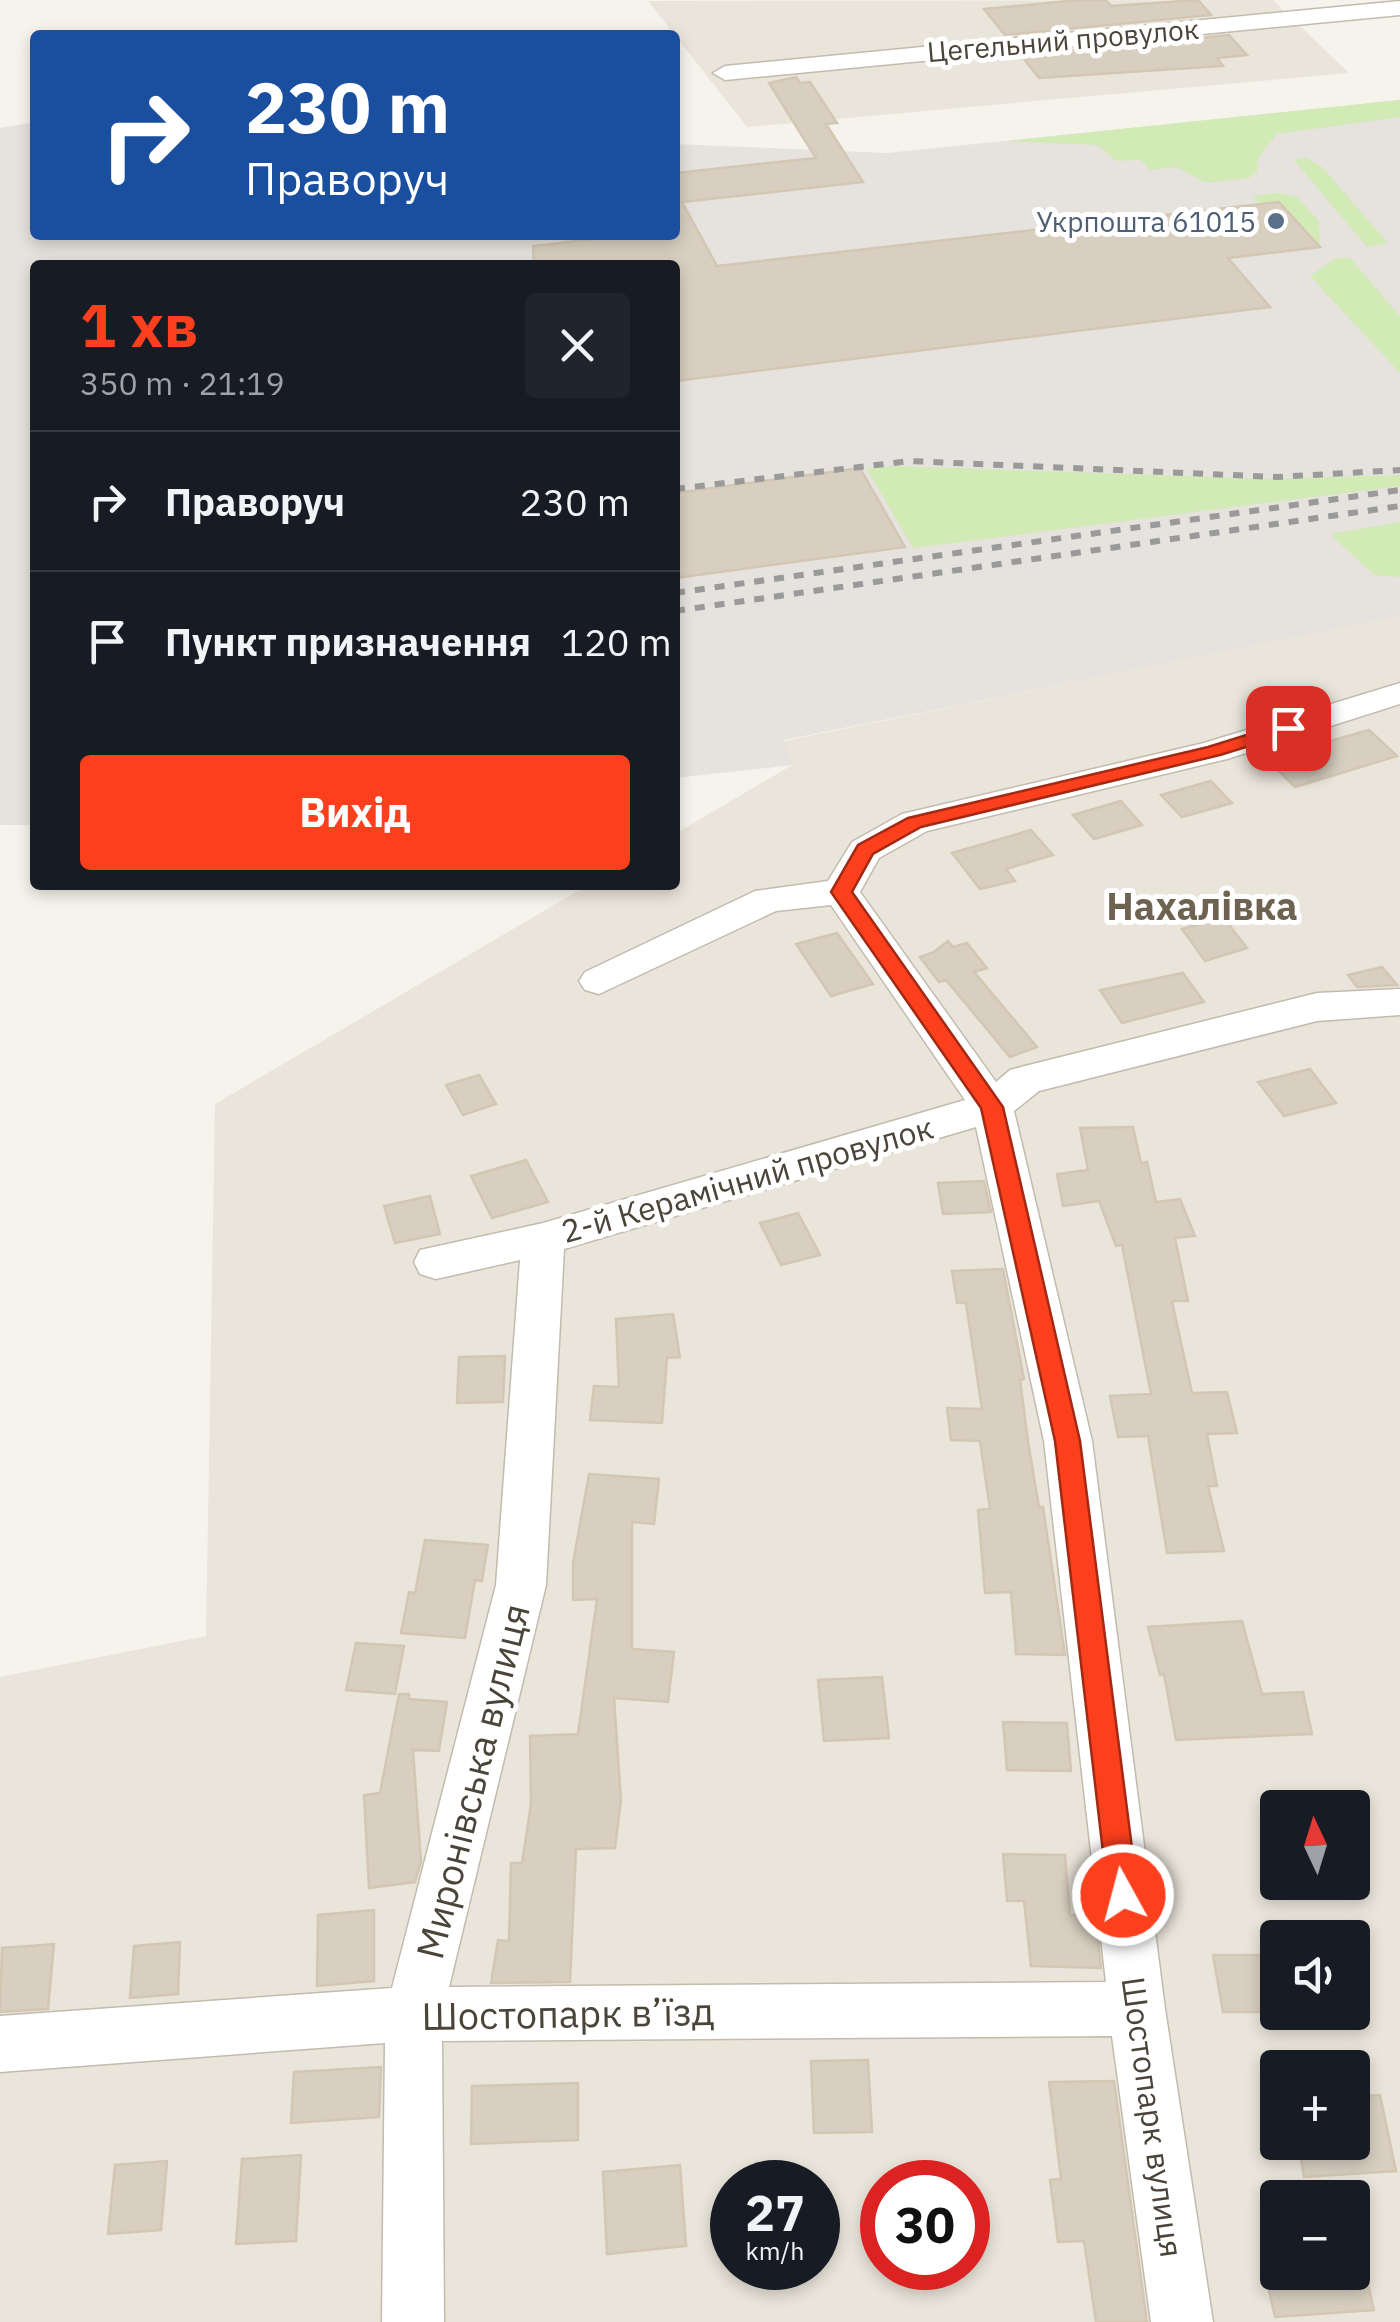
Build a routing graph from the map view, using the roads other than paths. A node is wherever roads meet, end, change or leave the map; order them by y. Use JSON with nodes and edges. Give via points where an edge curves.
{"nodes":[{"id":1,"x":1400,"y":8,"type":"edge"},
{"id":2,"x":726,"y":74,"type":"dead end"},
{"id":3,"x":1400,"y":693,"type":"edge"},
{"id":4,"x":842,"y":892,"type":"junction"},
{"id":5,"x":599,"y":981,"type":"dead end"},
{"id":6,"x":1400,"y":1002,"type":"edge"},
{"id":7,"x":992,"y":1107,"type":"junction"},
{"id":8,"x":543,"y":1239,"type":"junction"},
{"id":9,"x":436,"y":1262,"type":"dead end"},
{"id":10,"x":1137,"y":2009,"type":"junction"},
{"id":11,"x":414,"y":2014,"type":"junction"},
{"id":12,"x":0,"y":2044,"type":"edge"},
{"id":13,"x":413,"y":2322,"type":"edge"},
{"id":14,"x":1182,"y":2322,"type":"edge"}],
"edges":[{"from":1,"to":2,"type":"street","name":"Цегельний провулок"},
{"from":3,"to":4,"type":"street","via":[[1214,751],[915,822],[865,850]]},
{"from":4,"to":5,"type":"street","via":[[768,900]]},
{"from":4,"to":7,"type":"street","name":"Шостопарк вулиця"},
{"from":6,"to":7,"type":"street","name":"2-й Керамічний провулок","via":[[1317,1007],[1025,1080]]},
{"from":7,"to":8,"type":"street","name":"2-й Керамічний провулок"},
{"from":7,"to":10,"type":"street","name":"Шостопарк вулиця","via":[[1068,1441]]},
{"from":8,"to":9,"type":"street","name":"2-й Керамічний провулок"},
{"from":8,"to":11,"type":"street","name":"Миронівська вулиця","via":[[521,1585]]},
{"from":10,"to":11,"type":"street","name":"Шостопарк в’їзд"},
{"from":10,"to":14,"type":"street","name":"Шостопарк вулиця"},
{"from":11,"to":12,"type":"street","name":"Шостопарк в’їзд"},
{"from":11,"to":13,"type":"street","name":"Миронівська вулиця"}]}
